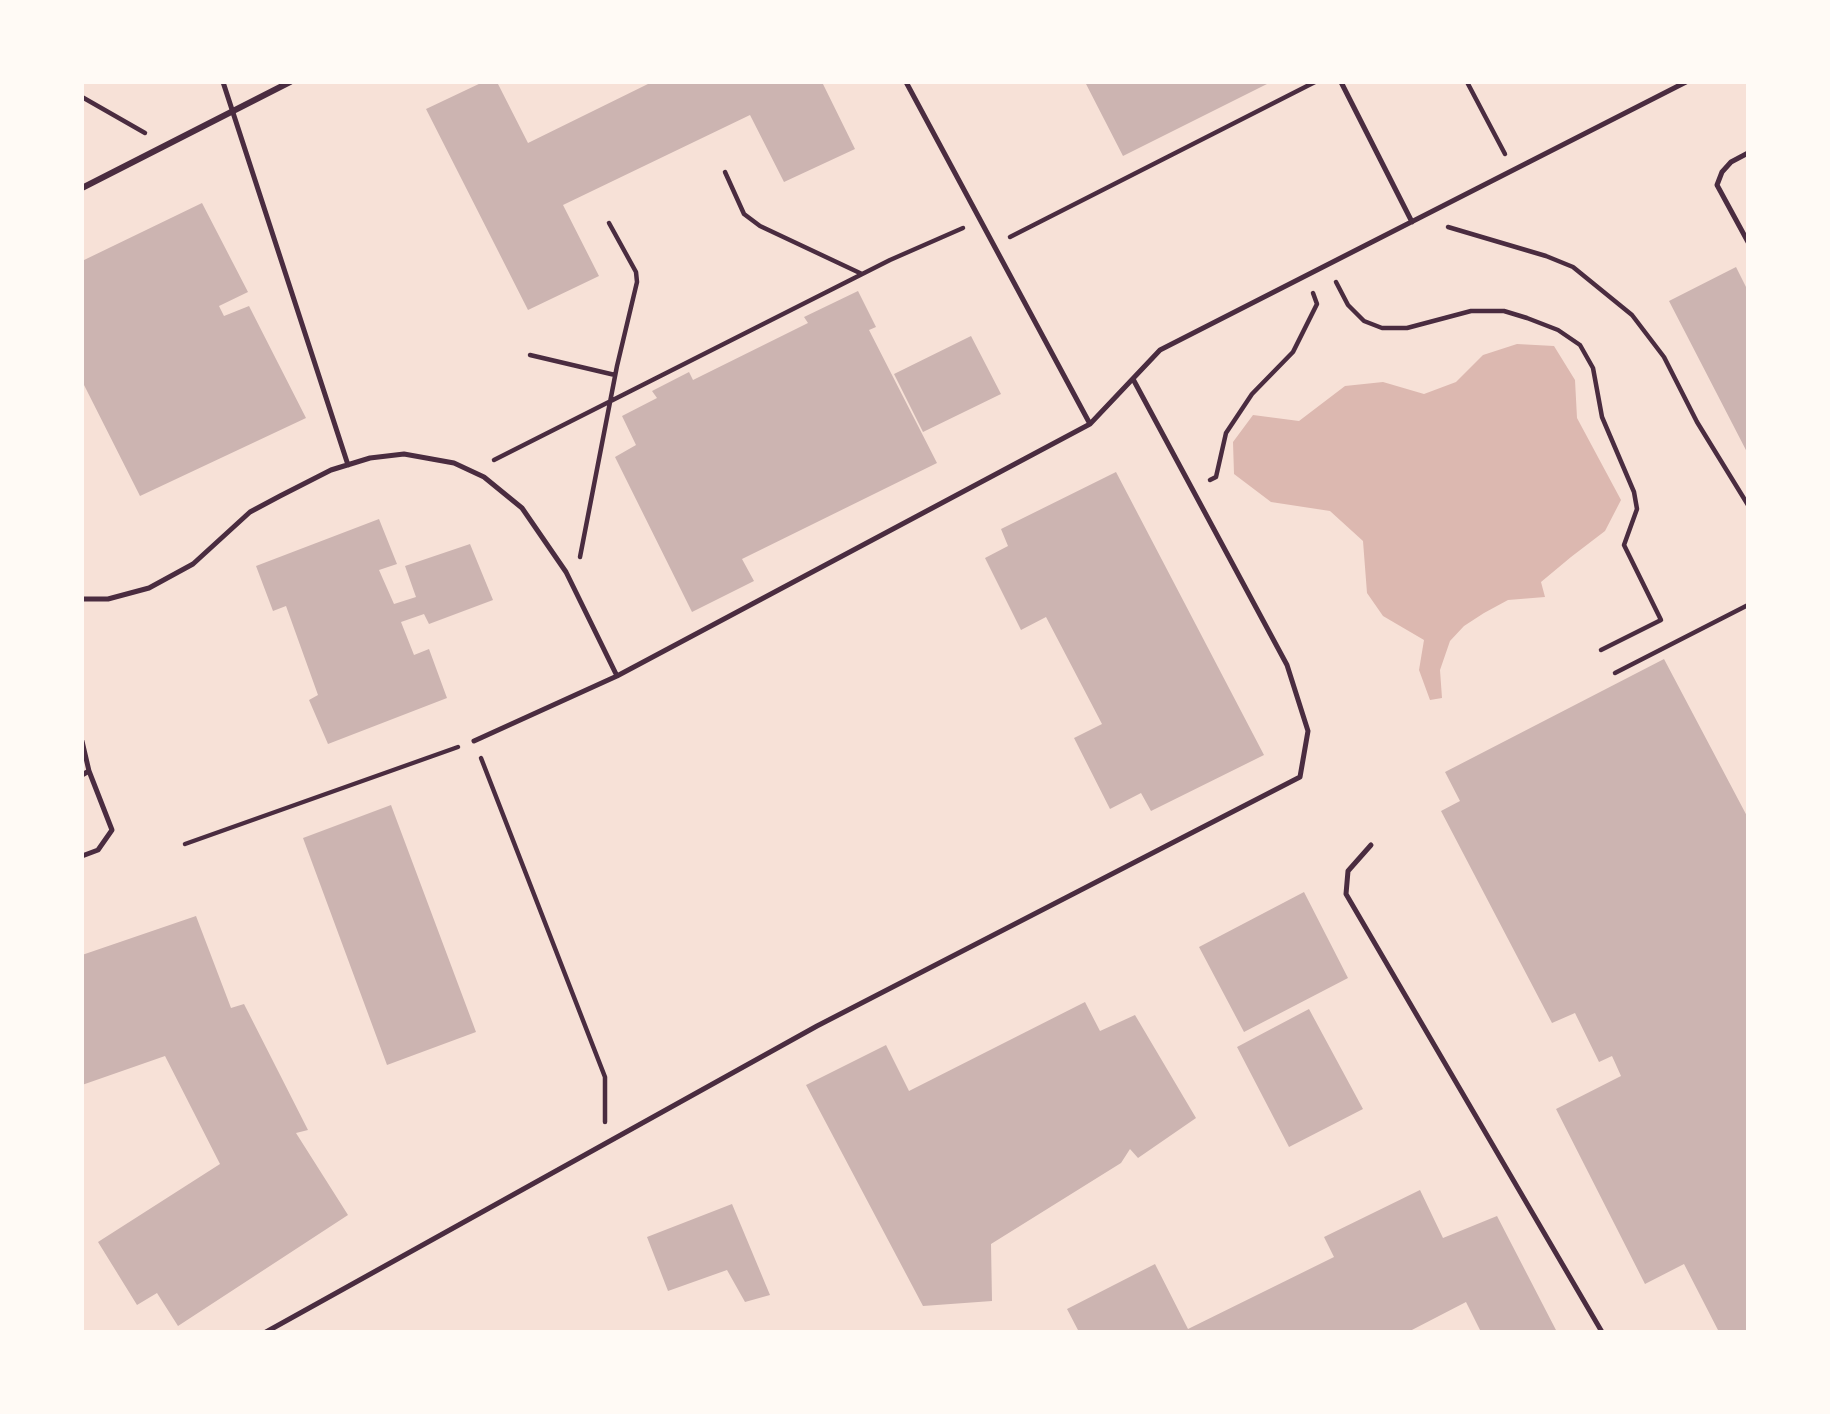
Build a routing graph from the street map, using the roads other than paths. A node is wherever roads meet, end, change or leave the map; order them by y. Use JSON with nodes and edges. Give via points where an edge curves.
{"nodes":[{"id":1,"x":223,"y":82,"type":"edge"},
{"id":2,"x":290,"y":82,"type":"edge"},
{"id":3,"x":906,"y":82,"type":"edge"},
{"id":4,"x":1341,"y":82,"type":"edge"},
{"id":5,"x":1686,"y":82,"type":"edge"},
{"id":6,"x":232,"y":112,"type":"junction"},
{"id":7,"x":1748,"y":153,"type":"edge"},
{"id":8,"x":82,"y":188,"type":"edge"},
{"id":9,"x":1412,"y":222,"type":"junction"},
{"id":10,"x":1748,"y":242,"type":"edge"},
{"id":11,"x":1133,"y":379,"type":"junction"},
{"id":12,"x":1090,"y":424,"type":"junction"},
{"id":13,"x":348,"y":465,"type":"junction"},
{"id":14,"x":82,"y":599,"type":"edge"},
{"id":15,"x":617,"y":676,"type":"junction"},
{"id":16,"x":82,"y":741,"type":"edge"},
{"id":17,"x":474,"y":741,"type":"road end"},
{"id":18,"x":89,"y":771,"type":"junction"},
{"id":19,"x":82,"y":775,"type":"edge"},
{"id":20,"x":1371,"y":845,"type":"dead end"},
{"id":21,"x":82,"y":856,"type":"edge"},
{"id":22,"x":267,"y":1332,"type":"edge"},
{"id":23,"x":1602,"y":1332,"type":"edge"}],
"edges":[{"from":1,"to":6,"type":"lane"},
{"from":2,"to":6,"type":"street"},
{"from":3,"to":12,"type":"lane"},
{"from":4,"to":9,"type":"lane"},
{"from":5,"to":9,"type":"lane"},
{"from":6,"to":8,"type":"street"},
{"from":6,"to":13,"type":"lane"},
{"from":7,"to":10,"type":"lane","via":[[1721,172],[1717,185]]},
{"from":9,"to":11,"type":"lane","via":[[1160,350]]},
{"from":11,"to":12,"type":"lane"},
{"from":11,"to":22,"type":"lane","via":[[1287,665],[1308,731],[1300,777],[830,1020]]},
{"from":12,"to":15,"type":"lane"},
{"from":13,"to":14,"type":"lane","via":[[250,512],[193,564],[149,587],[108,599]]},
{"from":13,"to":15,"type":"lane","via":[[404,454],[454,463],[484,477],[523,508],[566,572]]},
{"from":15,"to":17,"type":"lane"},
{"from":16,"to":18,"type":"lane"},
{"from":18,"to":19,"type":"lane"},
{"from":18,"to":21,"type":"lane","via":[[112,830],[98,850]]},
{"from":20,"to":23,"type":"lane","via":[[1348,871],[1346,894]]}]}
